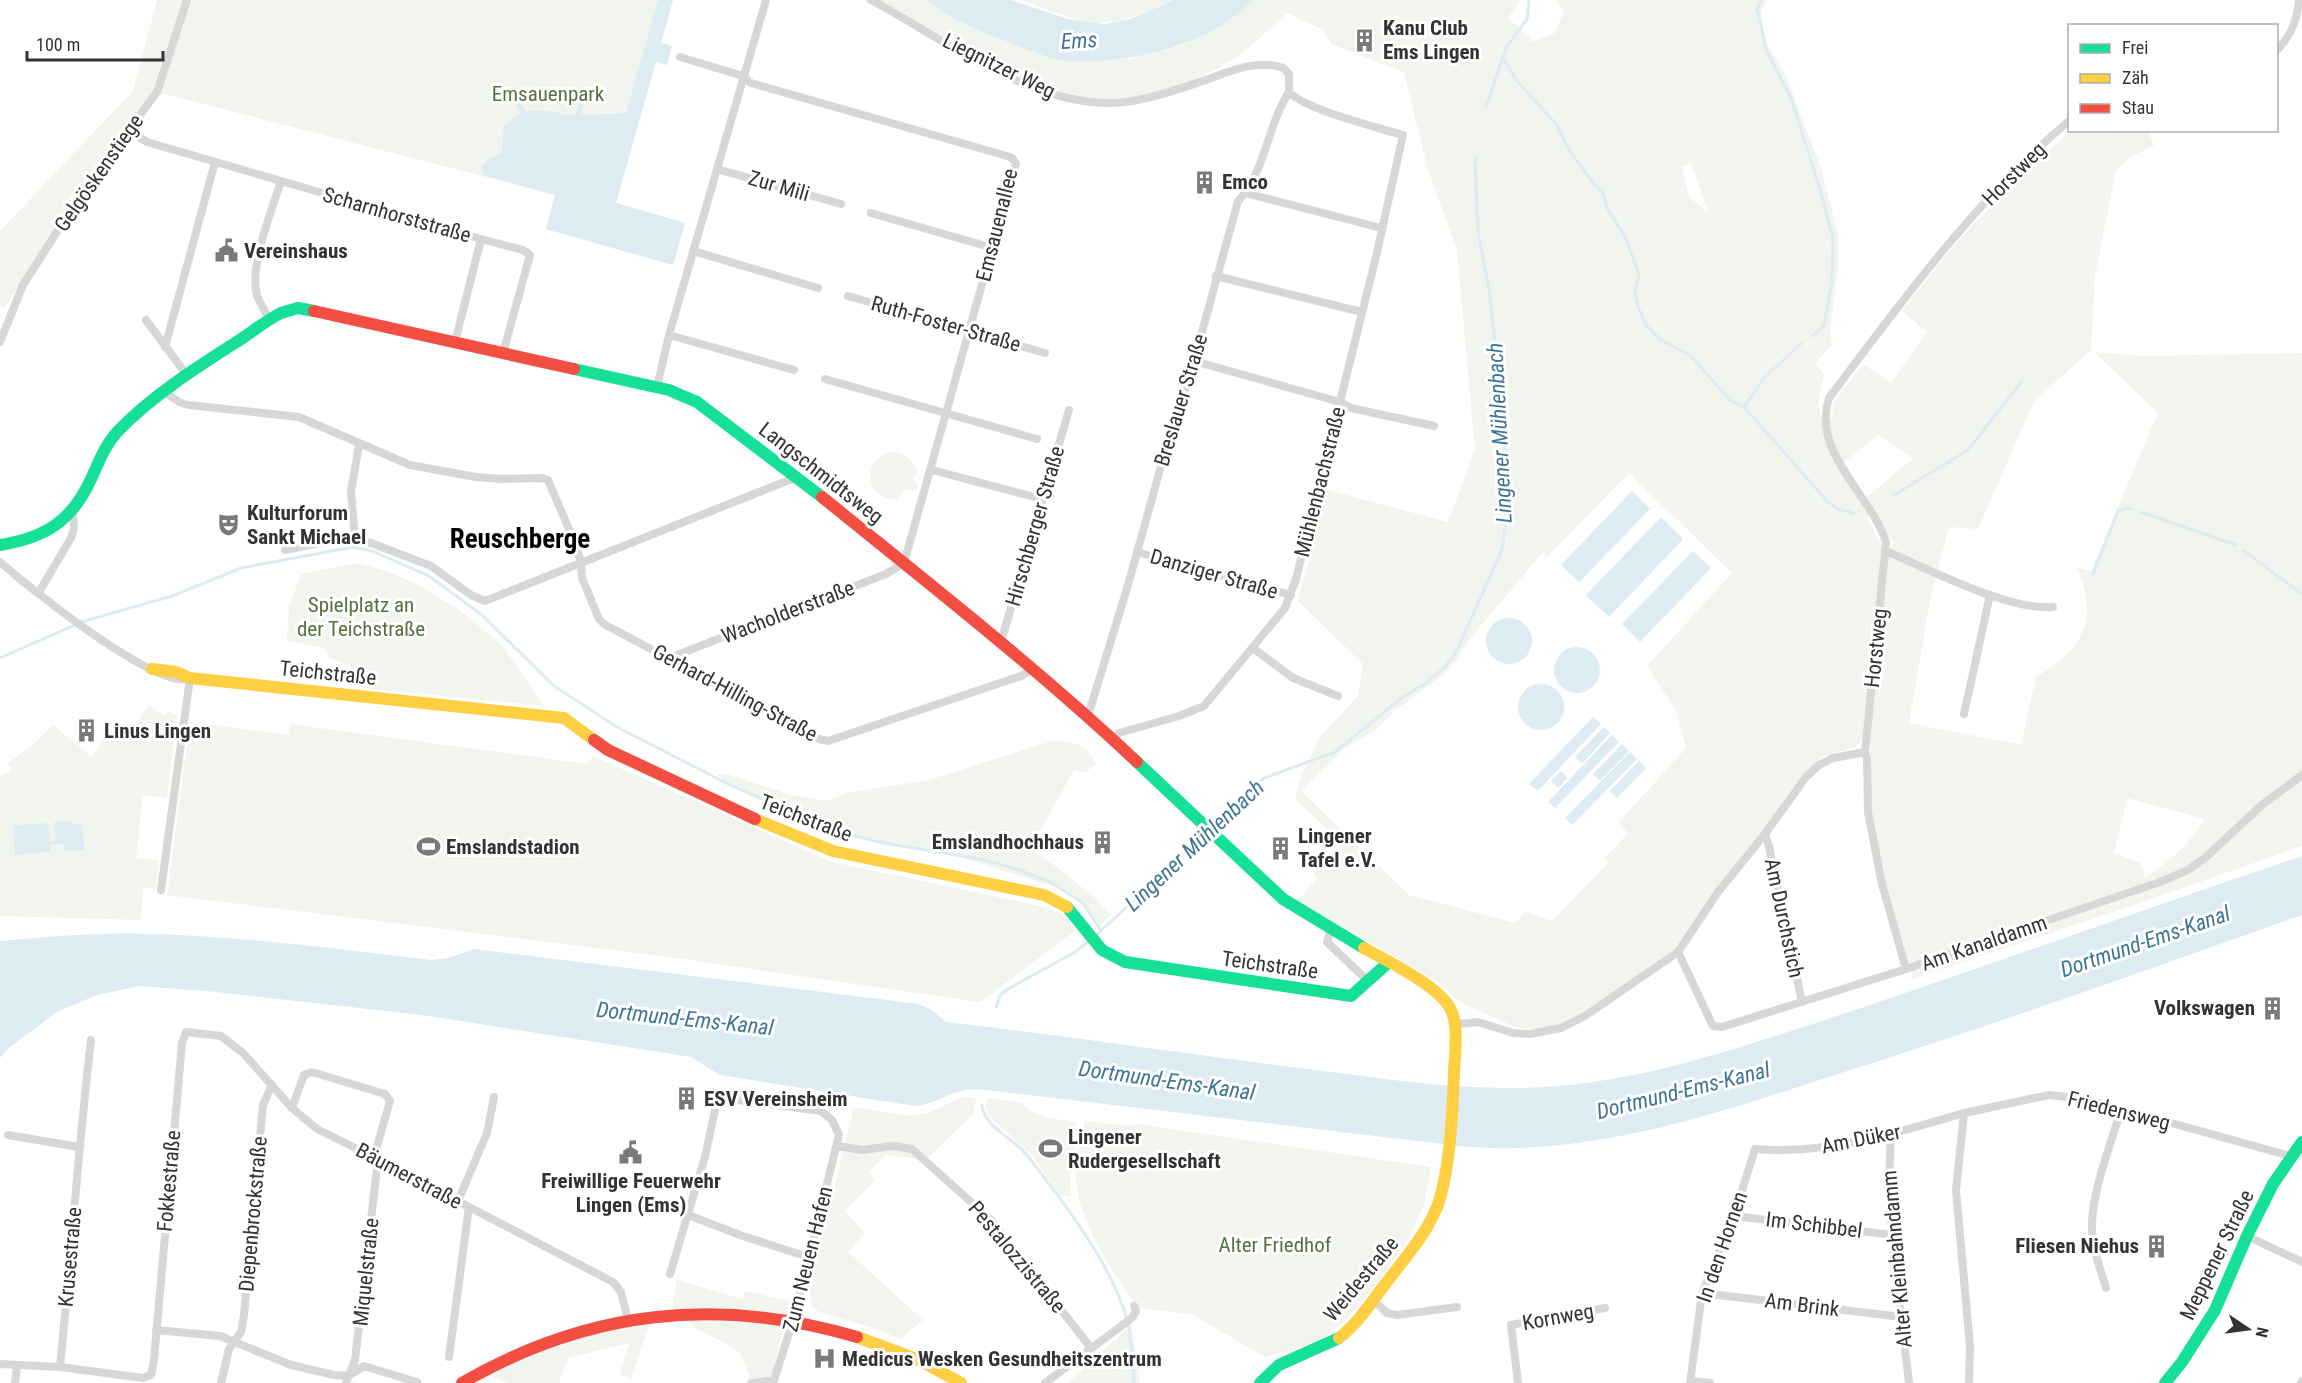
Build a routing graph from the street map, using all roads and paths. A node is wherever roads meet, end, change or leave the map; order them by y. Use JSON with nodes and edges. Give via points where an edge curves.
{"nodes":[{"id":1,"x":187,"y":0,"type":"edge"},
{"id":2,"x":766,"y":0,"type":"edge"},
{"id":3,"x":871,"y":0,"type":"edge"},
{"id":4,"x":2299,"y":0,"type":"edge"},
{"id":5,"x":2278,"y":50,"type":"edge"},
{"id":6,"x":680,"y":57,"type":"dead end"},
{"id":7,"x":743,"y":76,"type":"junction"},
{"id":8,"x":1289,"y":92,"type":"junction"},
{"id":9,"x":2068,"y":122,"type":"edge"},
{"id":10,"x":128,"y":130,"type":"junction"},
{"id":11,"x":215,"y":162,"type":"junction"},
{"id":12,"x":717,"y":169,"type":"junction"},
{"id":13,"x":281,"y":181,"type":"junction"},
{"id":14,"x":1245,"y":193,"type":"junction"},
{"id":15,"x":841,"y":204,"type":"dead end"},
{"id":16,"x":871,"y":213,"type":"dead end"},
{"id":17,"x":1381,"y":228,"type":"junction"},
{"id":18,"x":481,"y":239,"type":"junction"},
{"id":19,"x":993,"y":248,"type":"junction"},
{"id":20,"x":693,"y":251,"type":"junction"},
{"id":21,"x":1216,"y":276,"type":"junction"},
{"id":22,"x":818,"y":288,"type":"dead end"},
{"id":23,"x":848,"y":296,"type":"dead end"},
{"id":24,"x":1362,"y":312,"type":"junction"},
{"id":25,"x":146,"y":320,"type":"dead end"},
{"id":26,"x":270,"y":320,"type":"junction"},
{"id":27,"x":968,"y":330,"type":"junction"},
{"id":28,"x":669,"y":335,"type":"junction"},
{"id":29,"x":0,"y":342,"type":"edge"},
{"id":30,"x":455,"y":342,"type":"junction"},
{"id":31,"x":165,"y":347,"type":"junction"},
{"id":32,"x":1045,"y":352,"type":"dead end"},
{"id":33,"x":503,"y":353,"type":"junction"},
{"id":34,"x":1194,"y":362,"type":"junction"},
{"id":35,"x":794,"y":370,"type":"dead end"},
{"id":36,"x":186,"y":374,"type":"junction"},
{"id":37,"x":825,"y":379,"type":"dead end"},
{"id":38,"x":657,"y":387,"type":"junction"},
{"id":39,"x":163,"y":391,"type":"junction"},
{"id":40,"x":1340,"y":402,"type":"junction"},
{"id":41,"x":1069,"y":410,"type":"dead end"},
{"id":42,"x":947,"y":414,"type":"junction"},
{"id":43,"x":1434,"y":426,"type":"dead end"},
{"id":44,"x":1037,"y":439,"type":"dead end"},
{"id":45,"x":359,"y":445,"type":"junction"},
{"id":46,"x":932,"y":470,"type":"junction"},
{"id":47,"x":797,"y":477,"type":"junction"},
{"id":48,"x":1042,"y":499,"type":"junction"},
{"id":49,"x":73,"y":513,"type":"junction"},
{"id":50,"x":355,"y":538,"type":"junction"},
{"id":51,"x":0,"y":545,"type":"edge"},
{"id":52,"x":285,"y":550,"type":"dead end"},
{"id":53,"x":1886,"y":551,"type":"junction"},
{"id":54,"x":1137,"y":552,"type":"junction"},
{"id":55,"x":0,"y":562,"type":"edge"},
{"id":56,"x":581,"y":562,"type":"junction"},
{"id":57,"x":904,"y":563,"type":"junction"},
{"id":58,"x":39,"y":592,"type":"junction"},
{"id":59,"x":1291,"y":595,"type":"junction"},
{"id":60,"x":1990,"y":595,"type":"junction"},
{"id":61,"x":2052,"y":606,"type":"dead end"},
{"id":62,"x":1001,"y":642,"type":"junction"},
{"id":63,"x":1253,"y":648,"type":"junction"},
{"id":64,"x":669,"y":658,"type":"junction"},
{"id":65,"x":152,"y":669,"type":"joint"},
{"id":66,"x":1033,"y":669,"type":"junction"},
{"id":67,"x":190,"y":678,"type":"junction"},
{"id":68,"x":1338,"y":696,"type":"dead end"},
{"id":69,"x":1964,"y":714,"type":"dead end"},
{"id":70,"x":1088,"y":716,"type":"junction"},
{"id":71,"x":1114,"y":740,"type":"junction"},
{"id":72,"x":1865,"y":752,"type":"junction"},
{"id":73,"x":2302,"y":775,"type":"edge"},
{"id":74,"x":1765,"y":834,"type":"junction"},
{"id":75,"x":161,"y":890,"type":"dead end"},
{"id":76,"x":1332,"y":926,"type":"junction"},
{"id":77,"x":1678,"y":952,"type":"junction"},
{"id":78,"x":1389,"y":962,"type":"junction"},
{"id":79,"x":1906,"y":969,"type":"junction"},
{"id":80,"x":1369,"y":982,"type":"junction"},
{"id":81,"x":1802,"y":1002,"type":"junction"},
{"id":82,"x":1455,"y":1024,"type":"junction"},
{"id":83,"x":186,"y":1032,"type":"joint"},
{"id":84,"x":91,"y":1040,"type":"dead end"},
{"id":85,"x":1454,"y":1067,"type":"joint"},
{"id":86,"x":272,"y":1084,"type":"junction"},
{"id":87,"x":494,"y":1097,"type":"dead end"},
{"id":88,"x":292,"y":1108,"type":"junction"},
{"id":89,"x":2121,"y":1110,"type":"junction"},
{"id":90,"x":1965,"y":1113,"type":"junction"},
{"id":91,"x":8,"y":1135,"type":"dead end"},
{"id":92,"x":1891,"y":1135,"type":"junction"},
{"id":93,"x":2302,"y":1142,"type":"edge"},
{"id":94,"x":837,"y":1146,"type":"junction"},
{"id":95,"x":79,"y":1147,"type":"junction"},
{"id":96,"x":1755,"y":1149,"type":"joint"},
{"id":97,"x":2290,"y":1156,"type":"junction"},
{"id":98,"x":376,"y":1158,"type":"junction"},
{"id":99,"x":458,"y":1201,"type":"junction"},
{"id":100,"x":469,"y":1208,"type":"junction"},
{"id":101,"x":688,"y":1215,"type":"junction"},
{"id":102,"x":1734,"y":1216,"type":"junction"},
{"id":103,"x":1893,"y":1234,"type":"junction"},
{"id":104,"x":2247,"y":1236,"type":"junction"},
{"id":105,"x":808,"y":1257,"type":"junction"},
{"id":106,"x":2302,"y":1262,"type":"edge"},
{"id":107,"x":670,"y":1274,"type":"dead end"},
{"id":108,"x":2106,"y":1288,"type":"dead end"},
{"id":109,"x":1702,"y":1293,"type":"junction"},
{"id":110,"x":1373,"y":1300,"type":"junction"},
{"id":111,"x":1134,"y":1306,"type":"dead end"},
{"id":112,"x":1457,"y":1307,"type":"dead end"},
{"id":113,"x":1605,"y":1308,"type":"dead end"},
{"id":114,"x":1902,"y":1317,"type":"junction"},
{"id":115,"x":628,"y":1320,"type":"junction"},
{"id":116,"x":793,"y":1321,"type":"junction"},
{"id":117,"x":156,"y":1330,"type":"junction"},
{"id":118,"x":233,"y":1343,"type":"junction"},
{"id":119,"x":1091,"y":1348,"type":"junction"},
{"id":120,"x":449,"y":1357,"type":"dead end"},
{"id":121,"x":0,"y":1364,"type":"edge"},
{"id":122,"x":16,"y":1366,"type":"junction"},
{"id":123,"x":60,"y":1367,"type":"junction"},
{"id":124,"x":347,"y":1379,"type":"edge"},
{"id":125,"x":417,"y":1382,"type":"edge"},
{"id":126,"x":1690,"y":1382,"type":"edge"},
{"id":127,"x":15,"y":1383,"type":"edge"},
{"id":128,"x":220,"y":1383,"type":"edge"},
{"id":129,"x":462,"y":1383,"type":"edge"},
{"id":130,"x":752,"y":1383,"type":"edge"},
{"id":131,"x":773,"y":1383,"type":"edge"},
{"id":132,"x":961,"y":1383,"type":"edge"},
{"id":133,"x":1045,"y":1383,"type":"edge"},
{"id":134,"x":1260,"y":1383,"type":"edge"},
{"id":135,"x":1518,"y":1383,"type":"edge"},
{"id":136,"x":1710,"y":1383,"type":"edge"},
{"id":137,"x":1909,"y":1383,"type":"edge"},
{"id":138,"x":1969,"y":1383,"type":"edge"},
{"id":139,"x":2165,"y":1383,"type":"edge"}],
"edges":[{"from":1,"to":10,"type":"street","name":"Gelgöskenstiege","via":[[161,83]]},
{"from":2,"to":7,"type":"street"},
{"from":3,"to":8,"type":"street","name":"Liegnitzer Weg","via":[[972,58],[1058,96],[1124,102],[1155,96],[1237,68],[1264,65],[1284,68],[1289,74]]},
{"from":4,"to":5,"type":"street","via":[[2292,30]]},
{"from":6,"to":7,"type":"street"},
{"from":7,"to":12,"type":"street"},
{"from":7,"to":19,"type":"street","name":"Emsauenallee","via":[[751,83],[1012,158],[1016,163],[1014,173]]},
{"from":8,"to":14,"type":"street","name":"Breslauer Straße","via":[[1254,180]]},
{"from":8,"to":17,"type":"street","name":"Mühlenbachstraße","via":[[1296,100],[1403,135]]},
{"from":9,"to":53,"type":"street","name":"Horstweg","via":[[1983,204],[1829,398],[1825,425],[1829,438],[1839,462],[1880,526]]},
{"from":10,"to":11,"type":"street","name":"Scharnhorststraße","via":[[147,142]]},
{"from":10,"to":29,"type":"street","name":"Gelgöskenstiege","via":[[22,285]]},
{"from":11,"to":13,"type":"street","name":"Scharnhorststraße"},
{"from":11,"to":31,"type":"street"},
{"from":12,"to":15,"type":"street","name":"Zur Mili"},
{"from":12,"to":20,"type":"street"},
{"from":13,"to":18,"type":"street","name":"Scharnhorststraße"},
{"from":13,"to":26,"type":"street","via":[[255,271],[257,293]]},
{"from":14,"to":17,"type":"street"},
{"from":14,"to":21,"type":"street","name":"Breslauer Straße","via":[[1238,201]]},
{"from":16,"to":19,"type":"street"},
{"from":17,"to":24,"type":"street","name":"Mühlenbachstraße"},
{"from":18,"to":30,"type":"street","name":"Scharnhorststraße"},
{"from":18,"to":33,"type":"street","via":[[530,255]]},
{"from":19,"to":27,"type":"street","name":"Emsauenallee"},
{"from":20,"to":22,"type":"street"},
{"from":20,"to":28,"type":"street"},
{"from":21,"to":24,"type":"street"},
{"from":21,"to":34,"type":"street","name":"Breslauer Straße"},
{"from":23,"to":27,"type":"street","name":"Ruth-Foster-Straße"},
{"from":24,"to":40,"type":"street","name":"Mühlenbachstraße"},
{"from":25,"to":31,"type":"street"},
{"from":26,"to":30,"type":"street","name":"Langschmidtsweg","via":[[298,308]]},
{"from":26,"to":36,"type":"street","name":"Langschmidtsweg"},
{"from":27,"to":32,"type":"street","name":"Ruth-Foster-Straße"},
{"from":27,"to":42,"type":"street","name":"Emsauenallee"},
{"from":28,"to":35,"type":"street"},
{"from":28,"to":38,"type":"street"},
{"from":30,"to":33,"type":"street","name":"Langschmidtsweg"},
{"from":31,"to":36,"type":"street"},
{"from":33,"to":38,"type":"street","name":"Langschmidtsweg"},
{"from":34,"to":40,"type":"street"},
{"from":34,"to":54,"type":"street","name":"Breslauer Straße"},
{"from":36,"to":39,"type":"street","name":"Langschmidtsweg"},
{"from":37,"to":42,"type":"street"},
{"from":38,"to":47,"type":"street","name":"Langschmidtsweg","via":[[697,402]]},
{"from":39,"to":45,"type":"street","via":[[188,405],[300,417]]},
{"from":39,"to":49,"type":"street","name":"Langschmidtsweg","via":[[116,433]]},
{"from":40,"to":43,"type":"street","via":[[1351,408]]},
{"from":40,"to":59,"type":"street","name":"Mühlenbachstraße"},
{"from":41,"to":48,"type":"street","name":"Hirschberger Straße"},
{"from":42,"to":44,"type":"street"},
{"from":42,"to":46,"type":"street","name":"Emsauenallee"},
{"from":45,"to":50,"type":"street","via":[[351,492]]},
{"from":45,"to":56,"type":"street","name":"Gerhard-Hilling-Straße","via":[[394,460],[435,470],[476,477],[548,480]]},
{"from":46,"to":48,"type":"street"},
{"from":46,"to":57,"type":"street","name":"Emsauenallee"},
{"from":47,"to":56,"type":"street"},
{"from":47,"to":57,"type":"street","name":"Langschmidtsweg"},
{"from":48,"to":62,"type":"street","name":"Hirschberger Straße"},
{"from":49,"to":51,"type":"street","name":"Langschmidtsweg","via":[[50,530]]},
{"from":49,"to":58,"type":"street","name":"Langschmidtsweg","via":[[71,538]]},
{"from":50,"to":52,"type":"street"},
{"from":50,"to":56,"type":"street","via":[[431,566],[485,601]]},
{"from":53,"to":60,"type":"street"},
{"from":53,"to":72,"type":"street","name":"Horstweg"},
{"from":54,"to":59,"type":"street","name":"Danziger Straße"},
{"from":54,"to":70,"type":"street","name":"Breslauer Straße"},
{"from":55,"to":58,"type":"street","name":"Teichstraße"},
{"from":56,"to":64,"type":"street","name":"Gerhard-Hilling-Straße","via":[[582,578],[599,619]]},
{"from":57,"to":62,"type":"street","name":"Langschmidtsweg"},
{"from":57,"to":64,"type":"street","name":"Wacholderstraße","via":[[886,574]]},
{"from":58,"to":65,"type":"street","name":"Teichstraße","via":[[126,657]]},
{"from":59,"to":63,"type":"street","name":"Mühlenbachstraße"},
{"from":60,"to":61,"type":"street","via":[[2041,608]]},
{"from":60,"to":69,"type":"street"},
{"from":62,"to":66,"type":"street","name":"Langschmidtsweg"},
{"from":63,"to":68,"type":"street","via":[[1293,678]]},
{"from":63,"to":71,"type":"street","name":"Mühlenbachstraße","via":[[1204,706],[1119,733]]},
{"from":64,"to":66,"type":"street","name":"Gerhard-Hilling-Straße","via":[[828,741]]},
{"from":65,"to":67,"type":"street","name":"Teichstraße"},
{"from":66,"to":70,"type":"street","name":"Langschmidtsweg"},
{"from":67,"to":75,"type":"street"},
{"from":67,"to":80,"type":"street","name":"Teichstraße","via":[[564,718],[608,750],[833,851],[1044,895],[1066,906],[1102,950],[1125,962],[1351,996]]},
{"from":70,"to":71,"type":"street","name":"Langschmidtsweg"},
{"from":71,"to":76,"type":"street","name":"Langschmidtsweg","via":[[1283,899]]},
{"from":72,"to":74,"type":"street","via":[[1819,765]]},
{"from":72,"to":79,"type":"street","name":"Horstweg","via":[[1868,812],[1882,884]]},
{"from":73,"to":79,"type":"street","name":"Am Kanaldamm","via":[[2188,870],[2135,892]]},
{"from":74,"to":77,"type":"street","via":[[1718,892]]},
{"from":74,"to":81,"type":"street","name":"Am Durchstich"},
{"from":76,"to":78,"type":"street","name":"Langschmidtsweg"},
{"from":76,"to":80,"type":"street","via":[[1327,942]]},
{"from":77,"to":81,"type":"street","name":"Am Kanaldamm","via":[[1713,1026]]},
{"from":77,"to":82,"type":"street","via":[[1585,1016],[1561,1028],[1530,1034],[1478,1022]]},
{"from":78,"to":80,"type":"street","name":"Teichstraße"},
{"from":78,"to":82,"type":"street","name":"Langschmidtsweg","via":[[1442,998]]},
{"from":79,"to":81,"type":"street","name":"Am Kanaldamm"},
{"from":82,"to":85,"type":"street","name":"Langschmidtsweg"},
{"from":83,"to":86,"type":"street","name":"Bäumerstraße","via":[[221,1036]]},
{"from":83,"to":117,"type":"street","name":"Fokkestraße"},
{"from":84,"to":95,"type":"street","name":"Krusestraße"},
{"from":85,"to":110,"type":"street","name":"Weidestraße","via":[[1441,1195],[1415,1245]]},
{"from":86,"to":88,"type":"street","name":"Bäumerstraße"},
{"from":86,"to":118,"type":"street","name":"Diepenbrockstraße","via":[[263,1105],[244,1315],[241,1332]]},
{"from":87,"to":99,"type":"street","via":[[487,1133]]},
{"from":88,"to":98,"type":"street","name":"Bäumerstraße","via":[[317,1129]]},
{"from":88,"to":98,"type":"street","name":"Miquelstraße","via":[[304,1075],[312,1071],[385,1094],[390,1101]]},
{"from":89,"to":90,"type":"street","name":"Friedensweg","via":[[2085,1099],[2049,1095]]},
{"from":89,"to":97,"type":"street","name":"Friedensweg"},
{"from":89,"to":108,"type":"street","via":[[2101,1176],[2092,1224]]},
{"from":90,"to":92,"type":"street","name":"Am Düker"},
{"from":90,"to":138,"type":"street","via":[[1956,1190],[1970,1347]]},
{"from":91,"to":95,"type":"street"},
{"from":92,"to":96,"type":"street","name":"Am Düker","via":[[1791,1151]]},
{"from":92,"to":103,"type":"street","name":"Alter Kleinbahndamm"},
{"from":93,"to":97,"type":"street","name":"Meppener Straße"},
{"from":94,"to":101,"type":"street","name":"Zum Neuen Hafen","via":[[839,1135],[832,1120],[821,1111],[723,1098],[717,1105]]},
{"from":94,"to":105,"type":"street","name":"Zum Neuen Hafen"},
{"from":94,"to":119,"type":"street","name":"Pestalozzistraße","via":[[912,1149],[991,1220]]},
{"from":95,"to":123,"type":"street","name":"Krusestraße"},
{"from":96,"to":102,"type":"street","name":"In den Hornen"},
{"from":97,"to":104,"type":"street","name":"Meppener Straße"},
{"from":98,"to":99,"type":"street","name":"Bäumerstraße"},
{"from":98,"to":124,"type":"street","name":"Miquelstraße","via":[[356,1360]]},
{"from":99,"to":100,"type":"street","name":"Bäumerstraße"},
{"from":100,"to":115,"type":"street","name":"Bäumerstraße","via":[[614,1282],[621,1292]]},
{"from":100,"to":120,"type":"street"},
{"from":101,"to":105,"type":"street"},
{"from":101,"to":107,"type":"street"},
{"from":102,"to":103,"type":"street","name":"Im Schibbel"},
{"from":102,"to":109,"type":"street","name":"In den Hornen"},
{"from":103,"to":114,"type":"street","name":"Alter Kleinbahndamm"},
{"from":104,"to":106,"type":"street"},
{"from":104,"to":139,"type":"street","name":"Meppener Straße","via":[[2215,1311]]},
{"from":105,"to":116,"type":"street","name":"Zum Neuen Hafen"},
{"from":109,"to":114,"type":"street","name":"Am Brink"},
{"from":109,"to":126,"type":"street","name":"In den Hornen"},
{"from":110,"to":112,"type":"street","via":[[1387,1313],[1397,1315]]},
{"from":110,"to":134,"type":"street","name":"Weidestraße","via":[[1339,1338],[1280,1363]]},
{"from":111,"to":119,"type":"street","via":[[1132,1318]]},
{"from":113,"to":135,"type":"street","name":"Kornweg","via":[[1512,1325]]},
{"from":114,"to":137,"type":"street","name":"Alter Kleinbahndamm"},
{"from":115,"to":116,"type":"street","via":[[708,1314]]},
{"from":115,"to":129,"type":"street","via":[[586,1329],[528,1349]]},
{"from":116,"to":131,"type":"street","name":"Zum Neuen Hafen"},
{"from":116,"to":132,"type":"street","via":[[868,1339]]},
{"from":117,"to":118,"type":"street","via":[[220,1336]]},
{"from":117,"to":123,"type":"street","name":"Fokkestraße","via":[[151,1375],[143,1378]]},
{"from":118,"to":124,"type":"street","via":[[291,1365]]},
{"from":118,"to":128,"type":"street","name":"Diepenbrockstraße"},
{"from":119,"to":133,"type":"street"},
{"from":121,"to":122,"type":"street"},
{"from":122,"to":123,"type":"street"},
{"from":122,"to":127,"type":"street"},
{"from":124,"to":125,"type":"street","via":[[364,1366]]},
{"from":126,"to":136,"type":"street"},
{"from":130,"to":131,"type":"street"}]}
